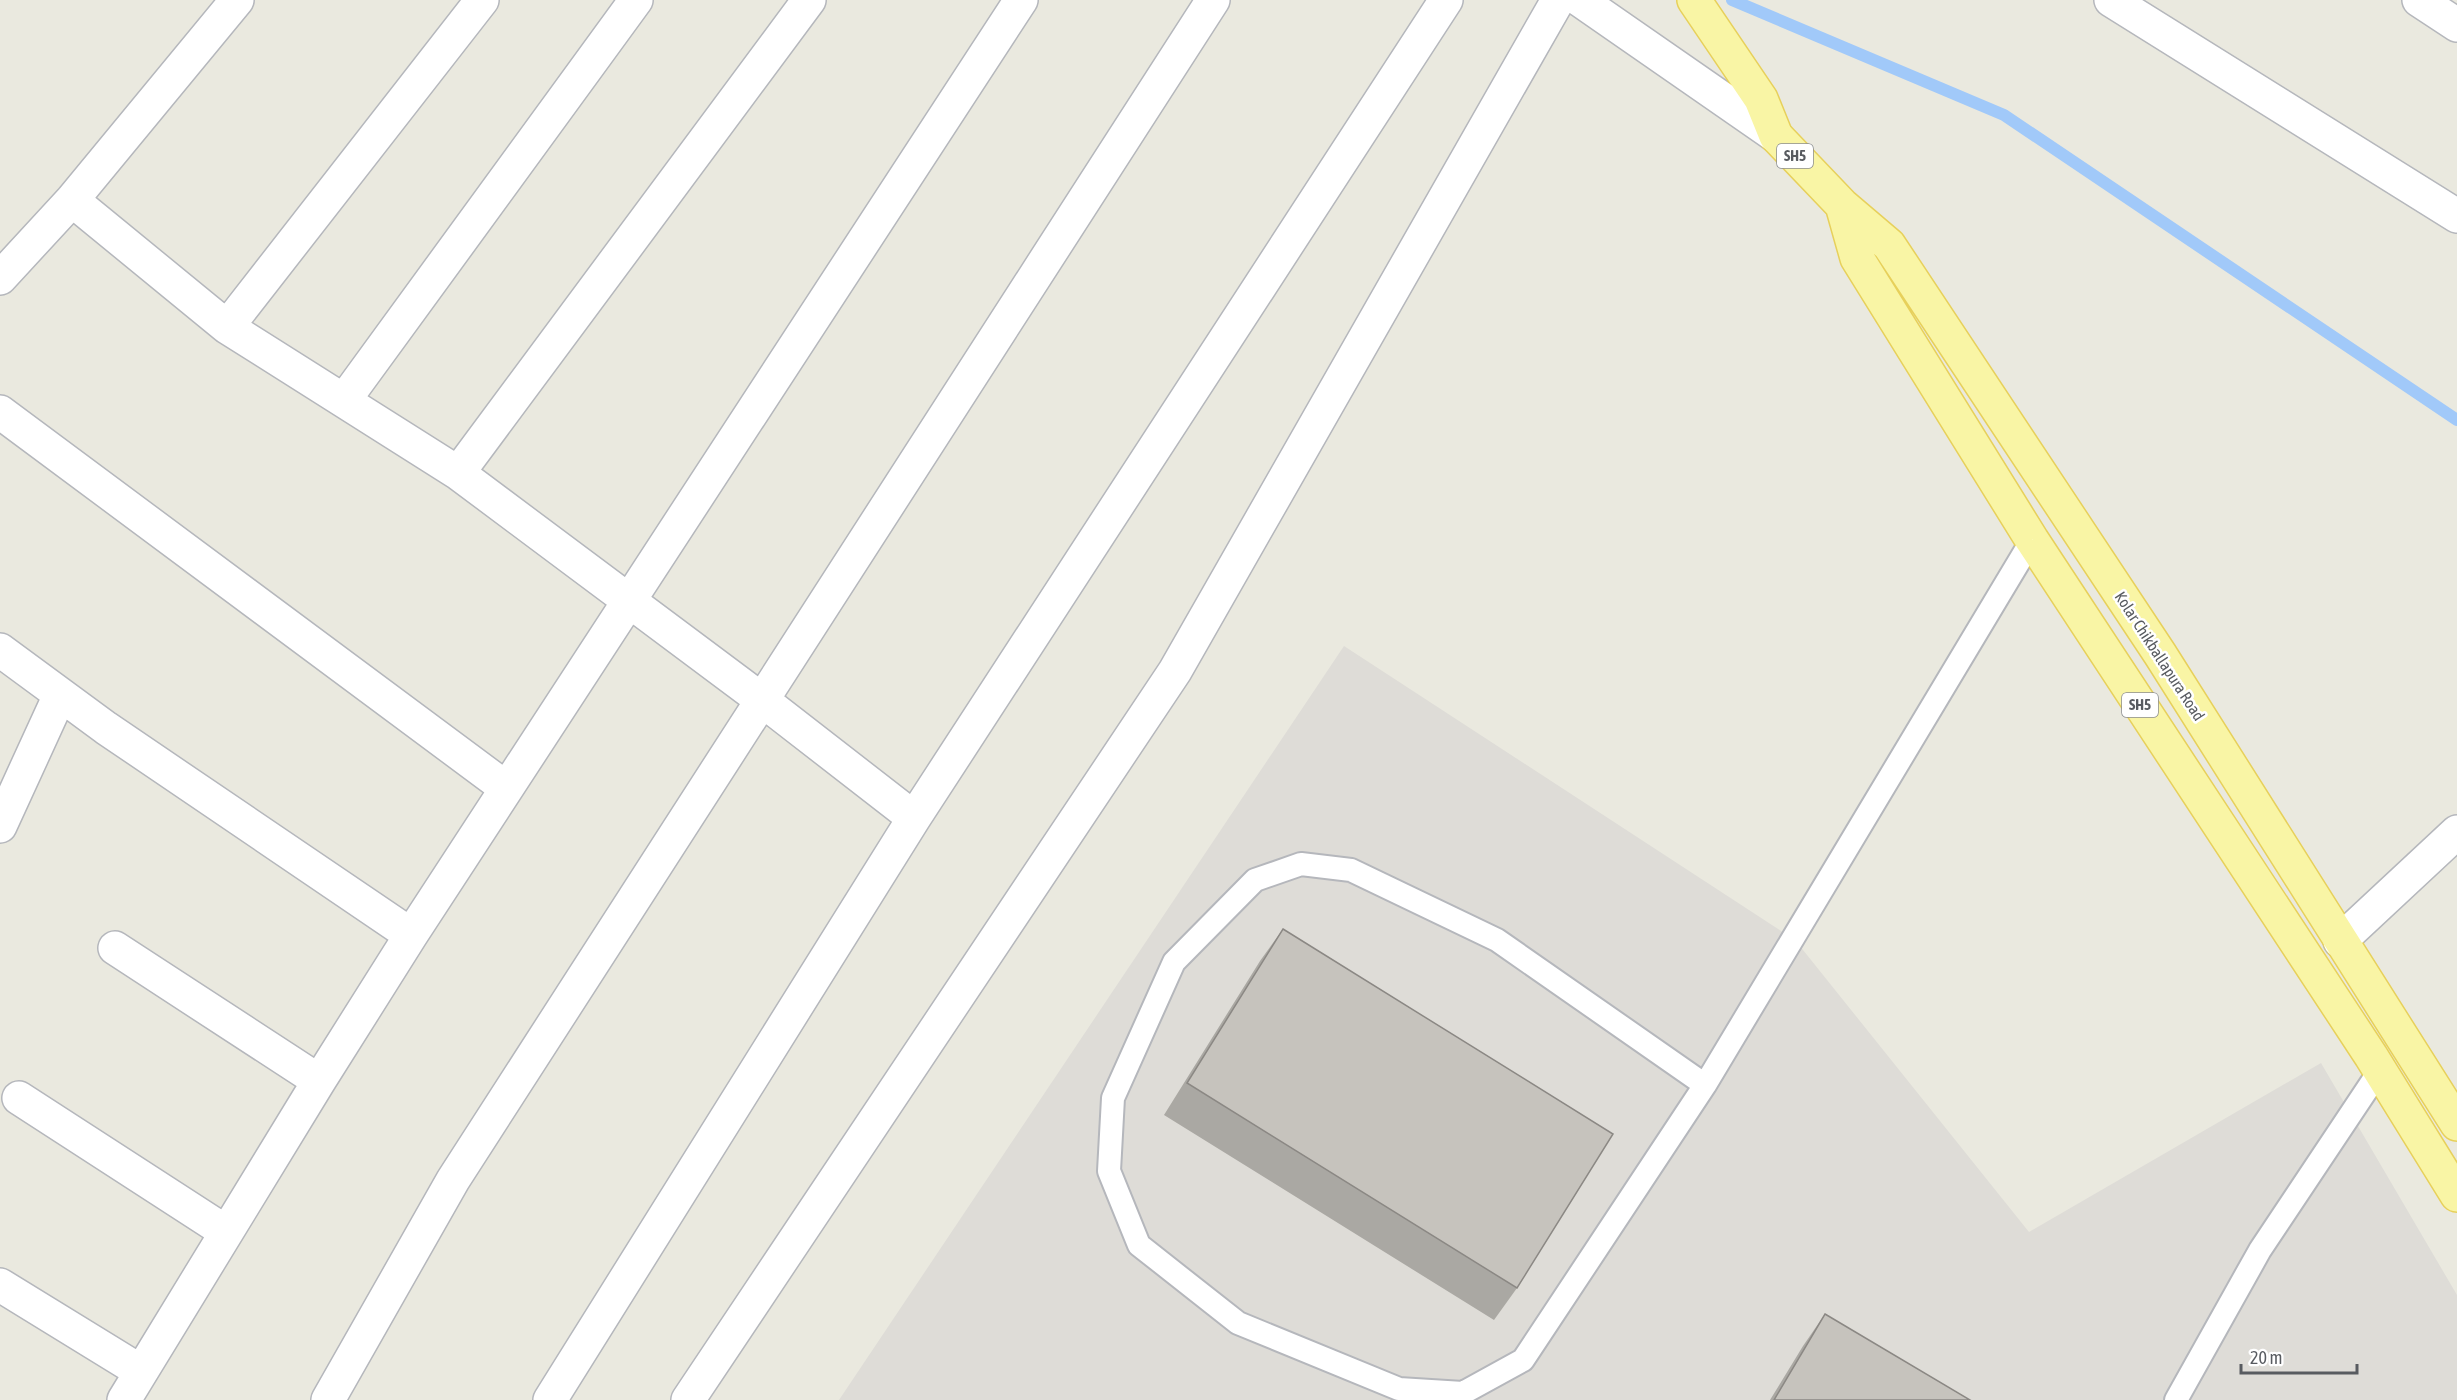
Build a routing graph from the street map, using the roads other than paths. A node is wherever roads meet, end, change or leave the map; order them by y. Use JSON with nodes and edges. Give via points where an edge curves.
{"nodes":[{"id":1,"x":237,"y":0,"type":"edge"},
{"id":2,"x":482,"y":0,"type":"edge"},
{"id":3,"x":636,"y":0,"type":"edge"},
{"id":4,"x":809,"y":0,"type":"edge"},
{"id":5,"x":1021,"y":0,"type":"edge"},
{"id":6,"x":1213,"y":0,"type":"edge"},
{"id":7,"x":1446,"y":0,"type":"edge"},
{"id":8,"x":1558,"y":0,"type":"edge"},
{"id":9,"x":1580,"y":0,"type":"edge"},
{"id":10,"x":1694,"y":0,"type":"edge"},
{"id":11,"x":2111,"y":0,"type":"edge"},
{"id":12,"x":2419,"y":0,"type":"edge"},
{"id":13,"x":2457,"y":25,"type":"edge"},
{"id":14,"x":1776,"y":136,"type":"junction"},
{"id":15,"x":72,"y":200,"type":"junction"},
{"id":16,"x":1842,"y":206,"type":"junction"},
{"id":17,"x":2454,"y":207,"type":"edge"},
{"id":18,"x":0,"y":278,"type":"edge"},
{"id":19,"x":227,"y":327,"type":"junction"},
{"id":20,"x":345,"y":399,"type":"junction"},
{"id":21,"x":0,"y":412,"type":"edge"},
{"id":22,"x":458,"y":473,"type":"junction"},
{"id":23,"x":2032,"y":540,"type":"junction"},
{"id":24,"x":631,"y":602,"type":"junction"},
{"id":25,"x":0,"y":650,"type":"edge"},
{"id":26,"x":60,"y":695,"type":"junction"},
{"id":27,"x":762,"y":700,"type":"junction"},
{"id":28,"x":506,"y":788,"type":"junction"},
{"id":29,"x":914,"y":818,"type":"junction"},
{"id":30,"x":0,"y":826,"type":"edge"},
{"id":31,"x":2457,"y":832,"type":"edge"},
{"id":32,"x":411,"y":935,"type":"junction"},
{"id":33,"x":2340,"y":941,"type":"junction"},
{"id":34,"x":115,"y":948,"type":"dead end"},
{"id":35,"x":2379,"y":1070,"type":"junction"},
{"id":36,"x":318,"y":1081,"type":"junction"},
{"id":37,"x":1705,"y":1085,"type":"junction"},
{"id":38,"x":19,"y":1098,"type":"dead end"},
{"id":39,"x":2457,"y":1124,"type":"edge"},
{"id":40,"x":2457,"y":1195,"type":"edge"},
{"id":41,"x":226,"y":1232,"type":"junction"},
{"id":42,"x":0,"y":1285,"type":"edge"},
{"id":43,"x":140,"y":1371,"type":"junction"},
{"id":44,"x":124,"y":1400,"type":"edge"},
{"id":45,"x":328,"y":1400,"type":"edge"},
{"id":46,"x":550,"y":1400,"type":"edge"},
{"id":47,"x":688,"y":1400,"type":"edge"},
{"id":48,"x":2176,"y":1400,"type":"edge"}],
"edges":[{"from":1,"to":15,"type":"street"},
{"from":2,"to":19,"type":"street"},
{"from":3,"to":20,"type":"street"},
{"from":4,"to":22,"type":"street"},
{"from":5,"to":24,"type":"street"},
{"from":6,"to":27,"type":"street"},
{"from":7,"to":29,"type":"street"},
{"from":8,"to":47,"type":"street","via":[[1176,671]]},
{"from":9,"to":14,"type":"street"},
{"from":10,"to":14,"type":"main road","number":"SH5","via":[[1761,99]]},
{"from":11,"to":17,"type":"street"},
{"from":12,"to":13,"type":"street"},
{"from":14,"to":16,"type":"main road","number":"SH5"},
{"from":15,"to":18,"type":"street"},
{"from":15,"to":19,"type":"street"},
{"from":16,"to":23,"type":"main road","number":"SH5","via":[[1857,258]]},
{"from":16,"to":33,"type":"main road","name":"Kolar Chikballapura Road","number":"SH5","via":[[1889,245],[2160,654]]},
{"from":19,"to":20,"type":"street"},
{"from":20,"to":22,"type":"street"},
{"from":21,"to":28,"type":"street"},
{"from":22,"to":24,"type":"street"},
{"from":23,"to":35,"type":"main road","number":"SH5"},
{"from":23,"to":37,"type":"lane"},
{"from":24,"to":27,"type":"street"},
{"from":24,"to":28,"type":"street"},
{"from":25,"to":26,"type":"street"},
{"from":26,"to":30,"type":"street"},
{"from":26,"to":32,"type":"street"},
{"from":27,"to":29,"type":"street"},
{"from":27,"to":45,"type":"street","via":[[453,1180]]},
{"from":28,"to":32,"type":"street"},
{"from":29,"to":46,"type":"street"},
{"from":31,"to":33,"type":"street"},
{"from":32,"to":36,"type":"street"},
{"from":33,"to":39,"type":"main road","name":"Kolar Chikballapura Road","number":"SH5"},
{"from":34,"to":36,"type":"street"},
{"from":35,"to":40,"type":"main road","number":"SH5"},
{"from":35,"to":48,"type":"lane","via":[[2260,1250]]},
{"from":36,"to":41,"type":"street"},
{"from":37,"to":37,"type":"lane","via":[[1523,1360],[1463,1393],[1399,1389],[1238,1323],[1139,1245],[1109,1171],[1113,1098],[1174,962],[1255,880],[1301,864],[1351,870],[1497,940]]},
{"from":38,"to":41,"type":"street"},
{"from":41,"to":43,"type":"street"},
{"from":42,"to":43,"type":"street"},
{"from":43,"to":44,"type":"street"}]}
